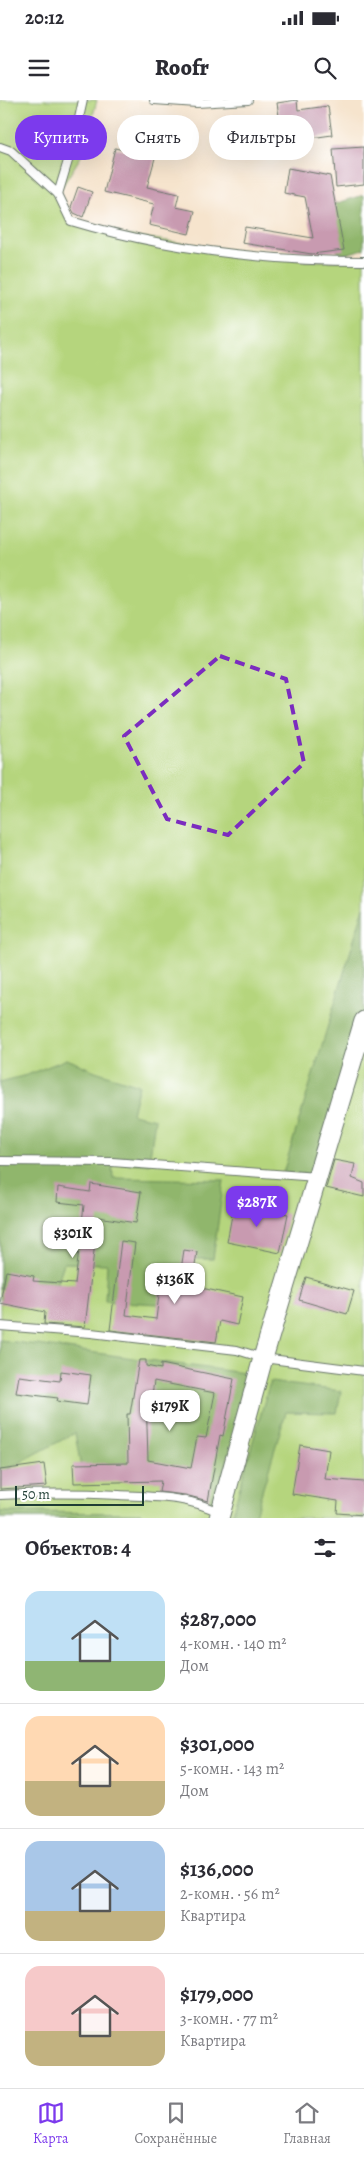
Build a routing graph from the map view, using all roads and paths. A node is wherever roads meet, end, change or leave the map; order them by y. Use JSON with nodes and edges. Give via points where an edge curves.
{"nodes":[{"id":1,"x":83,"y":100,"type":"edge"},
{"id":2,"x":154,"y":100,"type":"edge"},
{"id":3,"x":248,"y":100,"type":"edge"},
{"id":4,"x":0,"y":147,"type":"edge"},
{"id":5,"x":58,"y":194,"type":"junction"},
{"id":6,"x":364,"y":261,"type":"edge"},
{"id":7,"x":364,"y":1021,"type":"edge"},
{"id":8,"x":0,"y":1161,"type":"edge"},
{"id":9,"x":317,"y":1177,"type":"junction"},
{"id":10,"x":0,"y":1326,"type":"edge"},
{"id":11,"x":263,"y":1358,"type":"junction"},
{"id":12,"x":364,"y":1371,"type":"edge"},
{"id":13,"x":0,"y":1495,"type":"edge"},
{"id":14,"x":220,"y":1516,"type":"edge"}],
"edges":[{"from":1,"to":5,"type":"lane"},
{"from":2,"to":3,"type":"lane","via":[[197,104]]},
{"from":4,"to":5,"type":"lane","via":[[11,151]]},
{"from":5,"to":6,"type":"lane","via":[[71,221],[113,233],[304,261]]},
{"from":7,"to":9,"type":"street"},
{"from":8,"to":9,"type":"lane","via":[[112,1162]]},
{"from":9,"to":11,"type":"street"},
{"from":10,"to":11,"type":"lane","via":[[237,1350]]},
{"from":11,"to":12,"type":"lane"},
{"from":11,"to":14,"type":"street"},
{"from":13,"to":14,"type":"lane","via":[[54,1492],[154,1496],[189,1501]]}]}
